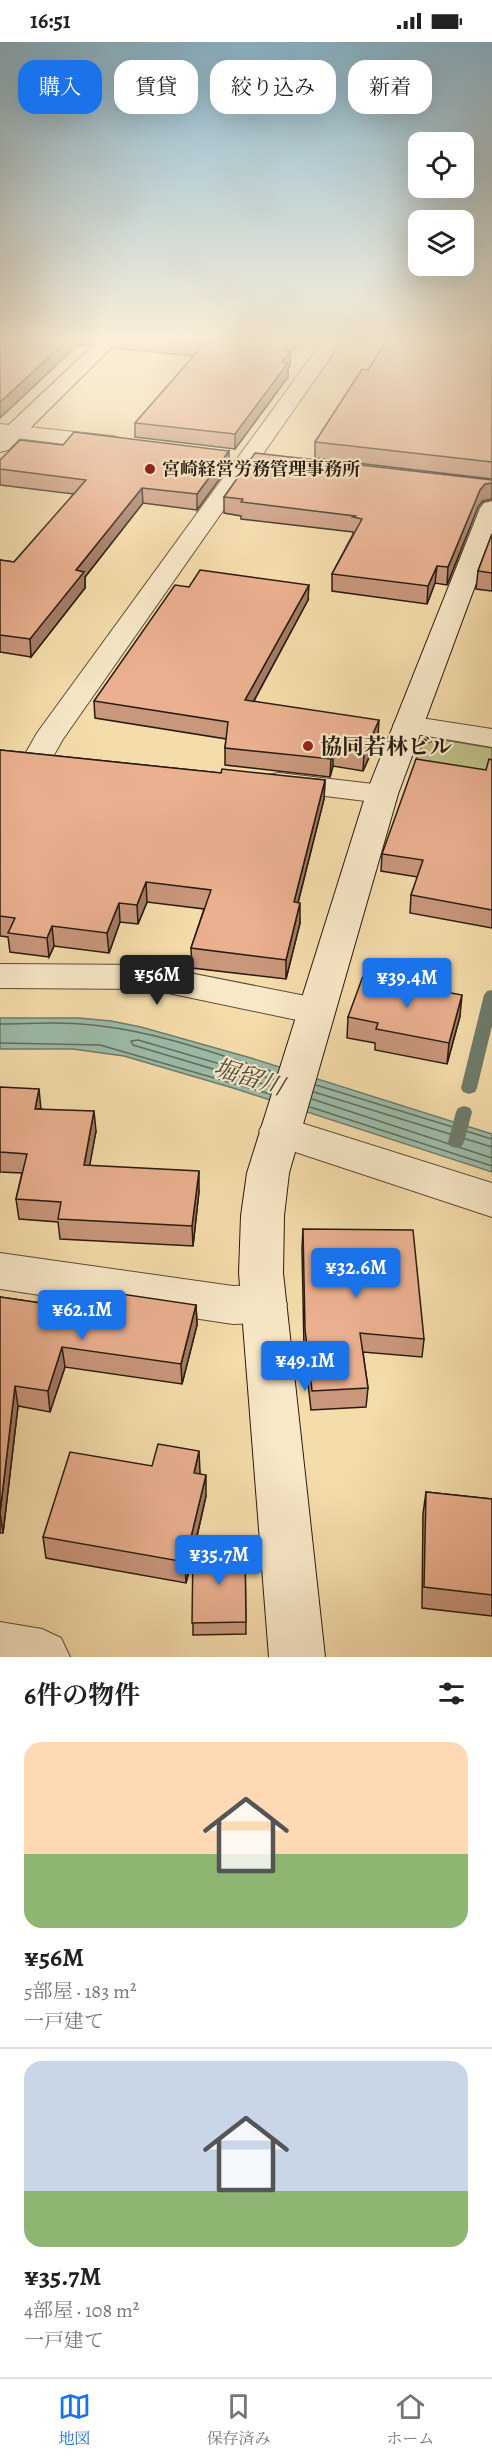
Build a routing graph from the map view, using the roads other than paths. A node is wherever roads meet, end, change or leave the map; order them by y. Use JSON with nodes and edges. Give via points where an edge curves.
{"nodes":[{"id":1,"x":29,"y":413,"type":"edge"},
{"id":2,"x":280,"y":413,"type":"edge"},
{"id":3,"x":4,"y":436,"type":"edge"},
{"id":4,"x":130,"y":446,"type":"edge"},
{"id":5,"x":492,"y":508,"type":"edge"},
{"id":6,"x":408,"y":725,"type":"junction"},
{"id":7,"x":492,"y":738,"type":"edge"},
{"id":8,"x":74,"y":760,"type":"edge"},
{"id":9,"x":253,"y":779,"type":"edge"},
{"id":10,"x":382,"y":794,"type":"junction"},
{"id":11,"x":0,"y":976,"type":"edge"},
{"id":12,"x":316,"y":1011,"type":"junction"},
{"id":13,"x":281,"y":1126,"type":"junction"},
{"id":14,"x":492,"y":1200,"type":"edge"},
{"id":15,"x":0,"y":1271,"type":"edge"},
{"id":16,"x":264,"y":1304,"type":"junction"},
{"id":17,"x":0,"y":1649,"type":"edge"},
{"id":18,"x":42,"y":1657,"type":"edge"},
{"id":19,"x":297,"y":1657,"type":"edge"}],
"edges":[{"from":1,"to":3,"type":"street"},
{"from":2,"to":8,"type":"street","via":[[48,739],[24,755]]},
{"from":3,"to":4,"type":"street"},
{"from":5,"to":6,"type":"street"},
{"from":6,"to":7,"type":"street"},
{"from":6,"to":10,"type":"street"},
{"from":9,"to":10,"type":"street"},
{"from":10,"to":12,"type":"street"},
{"from":11,"to":12,"type":"street","via":[[149,977]]},
{"from":12,"to":13,"type":"street"},
{"from":13,"to":14,"type":"street"},
{"from":13,"to":16,"type":"street","via":[[263,1195],[260,1233]]},
{"from":15,"to":16,"type":"street","via":[[233,1305]]},
{"from":16,"to":19,"type":"street"},
{"from":17,"to":18,"type":"street"}]}
